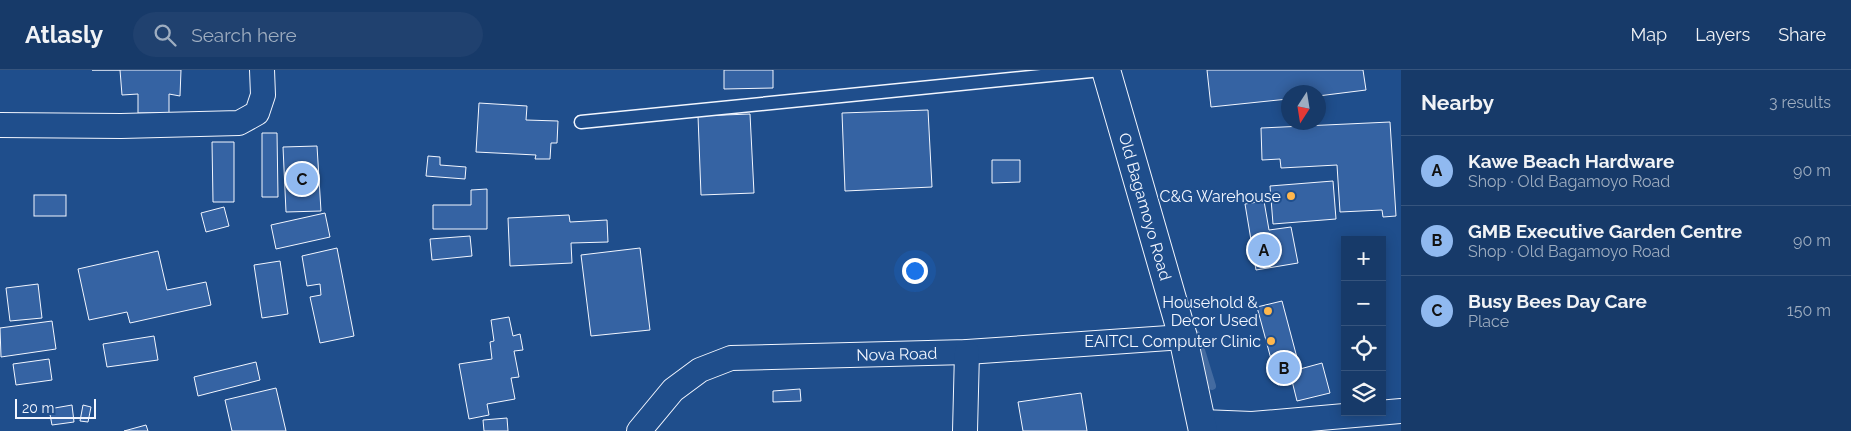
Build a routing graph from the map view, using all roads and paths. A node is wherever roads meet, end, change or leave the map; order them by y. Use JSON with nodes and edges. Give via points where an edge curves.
{"nodes":[{"id":1,"x":262,"y":70,"type":"edge"},
{"id":2,"x":1101,"y":70,"type":"edge"},
{"id":3,"x":1106,"y":70,"type":"edge"},
{"id":4,"x":581,"y":122,"type":"dead end"},
{"id":5,"x":0,"y":125,"type":"edge"},
{"id":6,"x":1183,"y":337,"type":"junction"},
{"id":7,"x":967,"y":352,"type":"junction"},
{"id":8,"x":1401,"y":411,"type":"edge"},
{"id":9,"x":1202,"y":427,"type":"edge"},
{"id":10,"x":639,"y":431,"type":"edge"},
{"id":11,"x":965,"y":431,"type":"edge"}],
"edges":[{"from":1,"to":5,"type":"street","via":[[263,95],[257,113],[239,123]]},
{"from":2,"to":4,"type":"lane"},
{"from":3,"to":6,"type":"main road","name":"Old Bagamoyo Road"},
{"from":6,"to":7,"type":"street","name":"Nova Road"},
{"from":6,"to":9,"type":"main road","name":"Old Bagamoyo Road"},
{"from":7,"to":10,"type":"street","name":"Nova Road","via":[[731,358],[700,370],[673,390]]},
{"from":7,"to":11,"type":"street"},
{"from":8,"to":9,"type":"street"}]}
